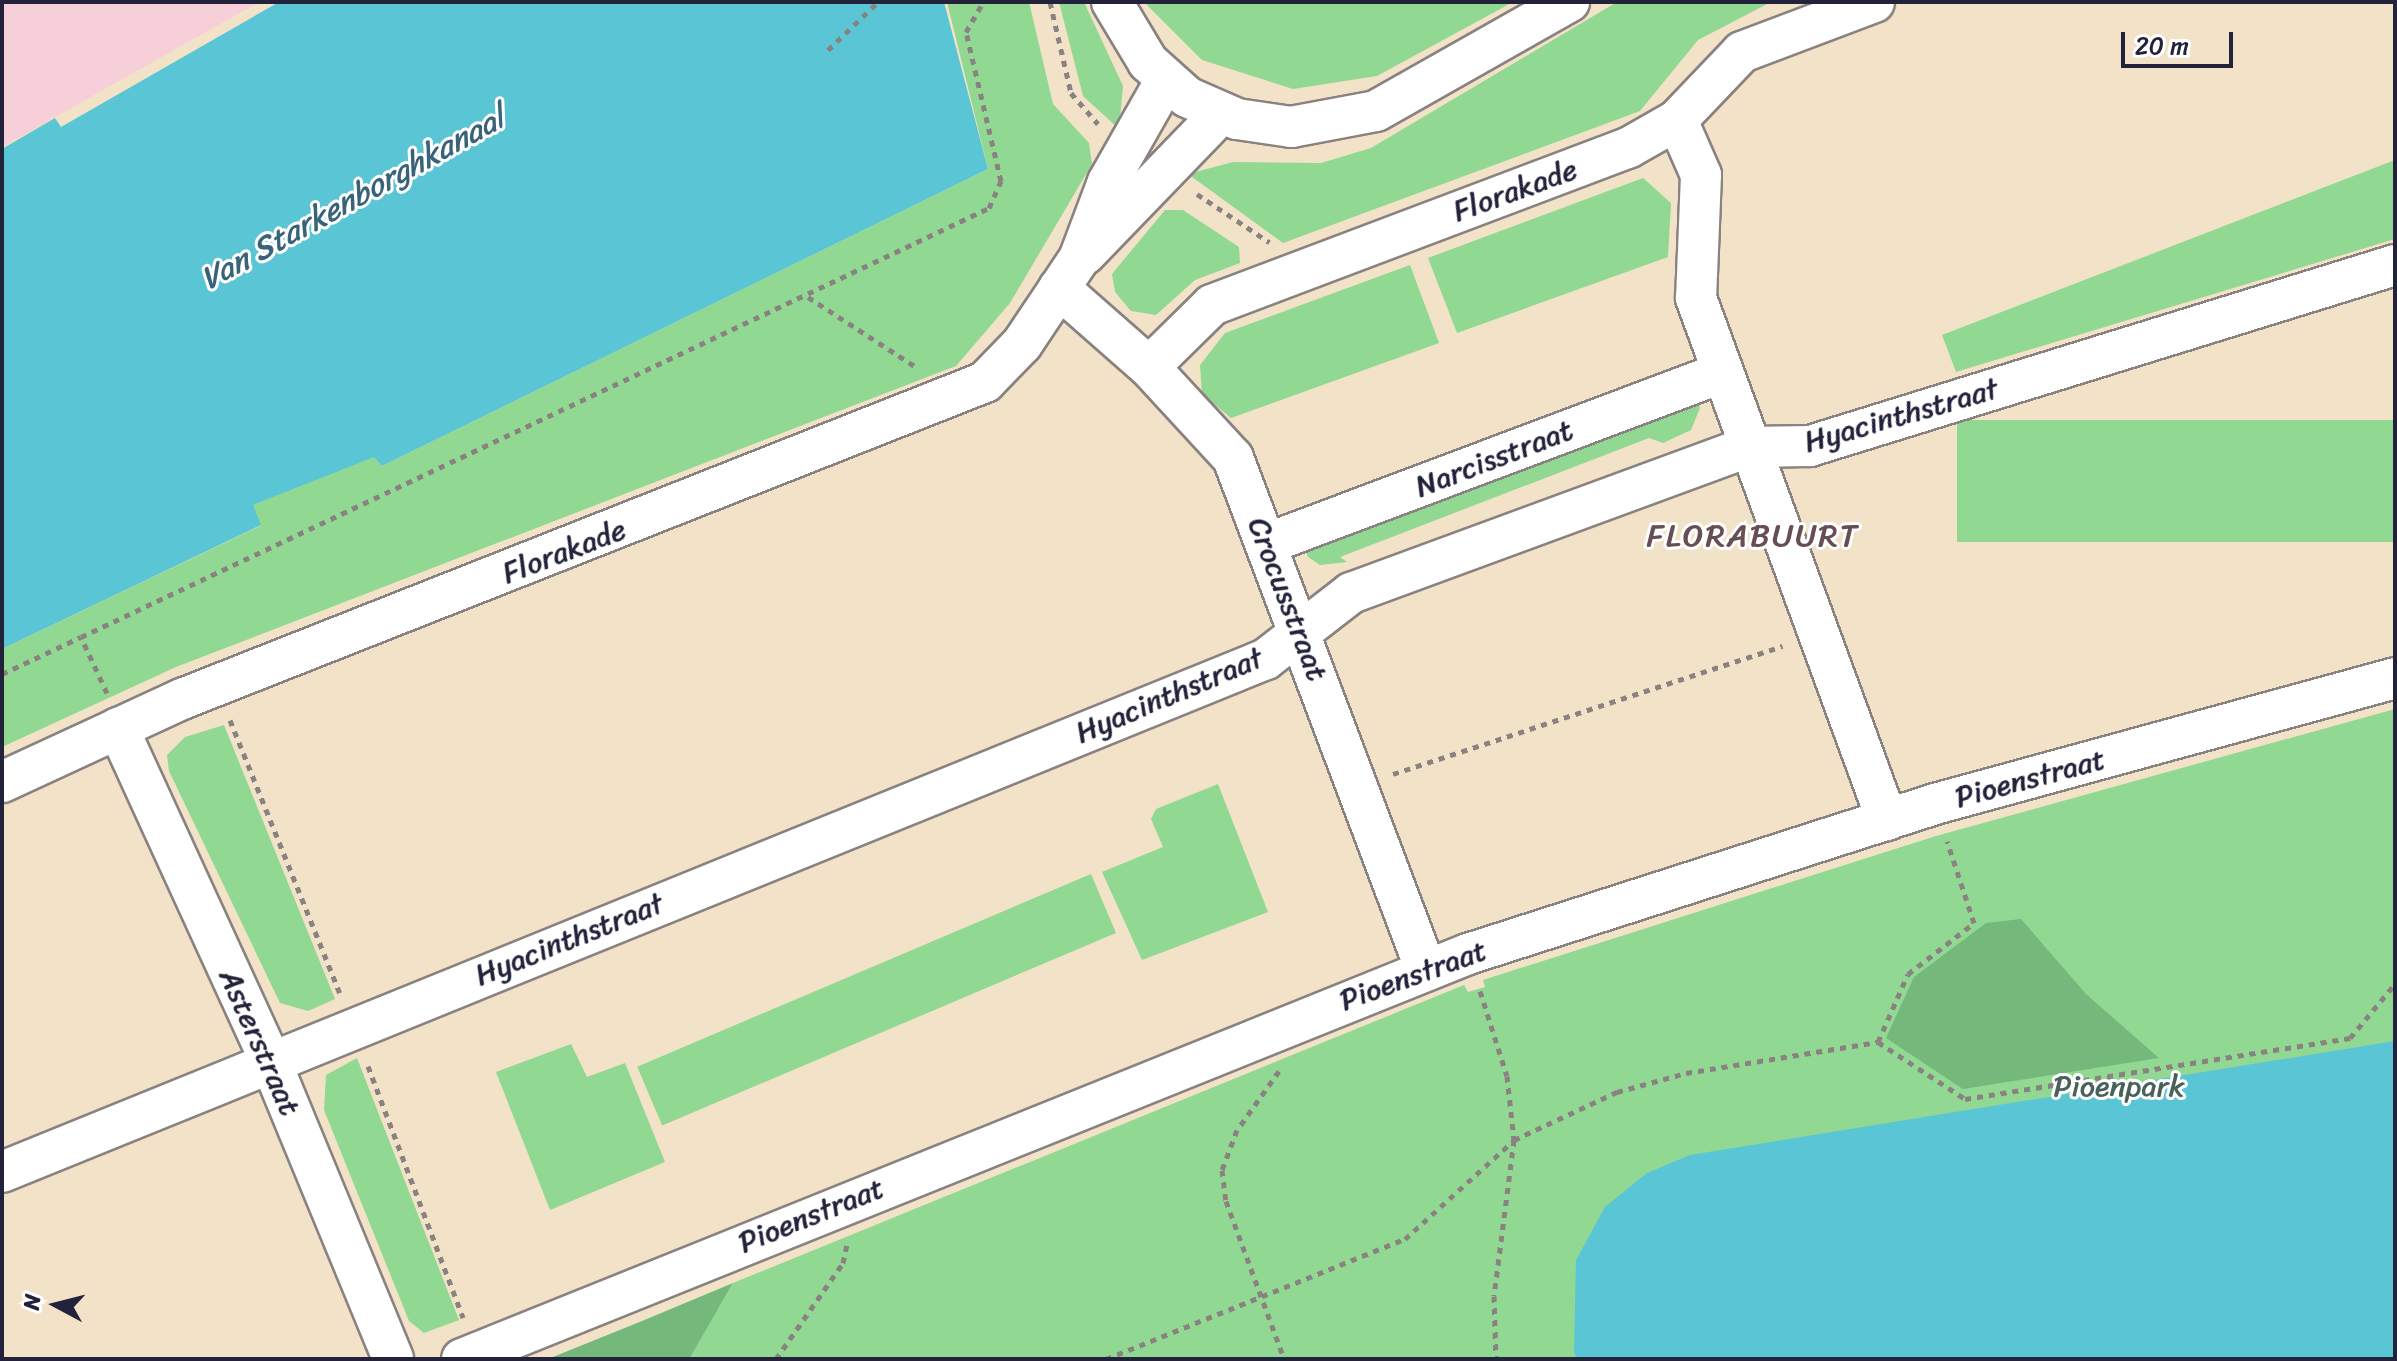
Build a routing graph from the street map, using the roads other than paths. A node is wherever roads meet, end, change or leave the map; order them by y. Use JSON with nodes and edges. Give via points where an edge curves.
{"nodes":[{"id":1,"x":1112,"y":2,"type":"edge"},
{"id":2,"x":1569,"y":2,"type":"edge"},
{"id":3,"x":1874,"y":2,"type":"edge"},
{"id":4,"x":1166,"y":80,"type":"junction"},
{"id":5,"x":1221,"y":113,"type":"junction"},
{"id":6,"x":1677,"y":120,"type":"junction"},
{"id":7,"x":2395,"y":265,"type":"edge"},
{"id":8,"x":1069,"y":274,"type":"junction"},
{"id":9,"x":1149,"y":367,"type":"junction"},
{"id":10,"x":1722,"y":373,"type":"junction"},
{"id":11,"x":1748,"y":447,"type":"junction"},
{"id":12,"x":1266,"y":544,"type":"junction"},
{"id":13,"x":1299,"y":627,"type":"junction"},
{"id":14,"x":2395,"y":678,"type":"edge"},
{"id":15,"x":118,"y":728,"type":"junction"},
{"id":16,"x":2,"y":782,"type":"edge"},
{"id":17,"x":1887,"y":820,"type":"junction"},
{"id":18,"x":1426,"y":970,"type":"junction"},
{"id":19,"x":270,"y":1060,"type":"junction"},
{"id":20,"x":2,"y":1172,"type":"edge"},
{"id":21,"x":393,"y":1359,"type":"edge"},
{"id":22,"x":462,"y":1359,"type":"edge"}],
"edges":[{"from":1,"to":4,"type":"street"},
{"from":2,"to":5,"type":"street","via":[[1402,98],[1349,120],[1291,127]]},
{"from":3,"to":6,"type":"street","name":"Florakade","via":[[1742,52]]},
{"from":4,"to":5,"type":"street"},
{"from":4,"to":8,"type":"street","name":"Florakade","via":[[1108,182]]},
{"from":5,"to":8,"type":"street","name":"Florakade","via":[[1140,205]]},
{"from":6,"to":9,"type":"street","name":"Florakade","via":[[1628,148],[1212,305]]},
{"from":6,"to":10,"type":"street","via":[[1701,175],[1695,284]]},
{"from":7,"to":11,"type":"street","name":"Hyacinthstraat","via":[[1810,446]]},
{"from":8,"to":9,"type":"street","name":"Crocusstraat"},
{"from":8,"to":15,"type":"street","name":"Florakade","via":[[1022,344],[961,396]]},
{"from":9,"to":12,"type":"street","name":"Crocusstraat","via":[[1233,458]]},
{"from":10,"to":11,"type":"street"},
{"from":10,"to":12,"type":"street","name":"Narcisstraat"},
{"from":11,"to":13,"type":"street","name":"Hyacinthstraat","via":[[1351,593]]},
{"from":11,"to":17,"type":"street"},
{"from":12,"to":13,"type":"street","name":"Crocusstraat"},
{"from":13,"to":18,"type":"street","name":"Crocusstraat"},
{"from":13,"to":19,"type":"street","name":"Hyacinthstraat","via":[[1266,659]]},
{"from":14,"to":17,"type":"street","name":"Pioenstraat"},
{"from":15,"to":16,"type":"street","name":"Florakade"},
{"from":15,"to":19,"type":"street","name":"Asterstraat"},
{"from":17,"to":18,"type":"street","name":"Pioenstraat"},
{"from":18,"to":22,"type":"street","name":"Pioenstraat","via":[[1286,1022]]},
{"from":19,"to":20,"type":"street","name":"Hyacinthstraat"},
{"from":19,"to":21,"type":"street","name":"Asterstraat"}]}
